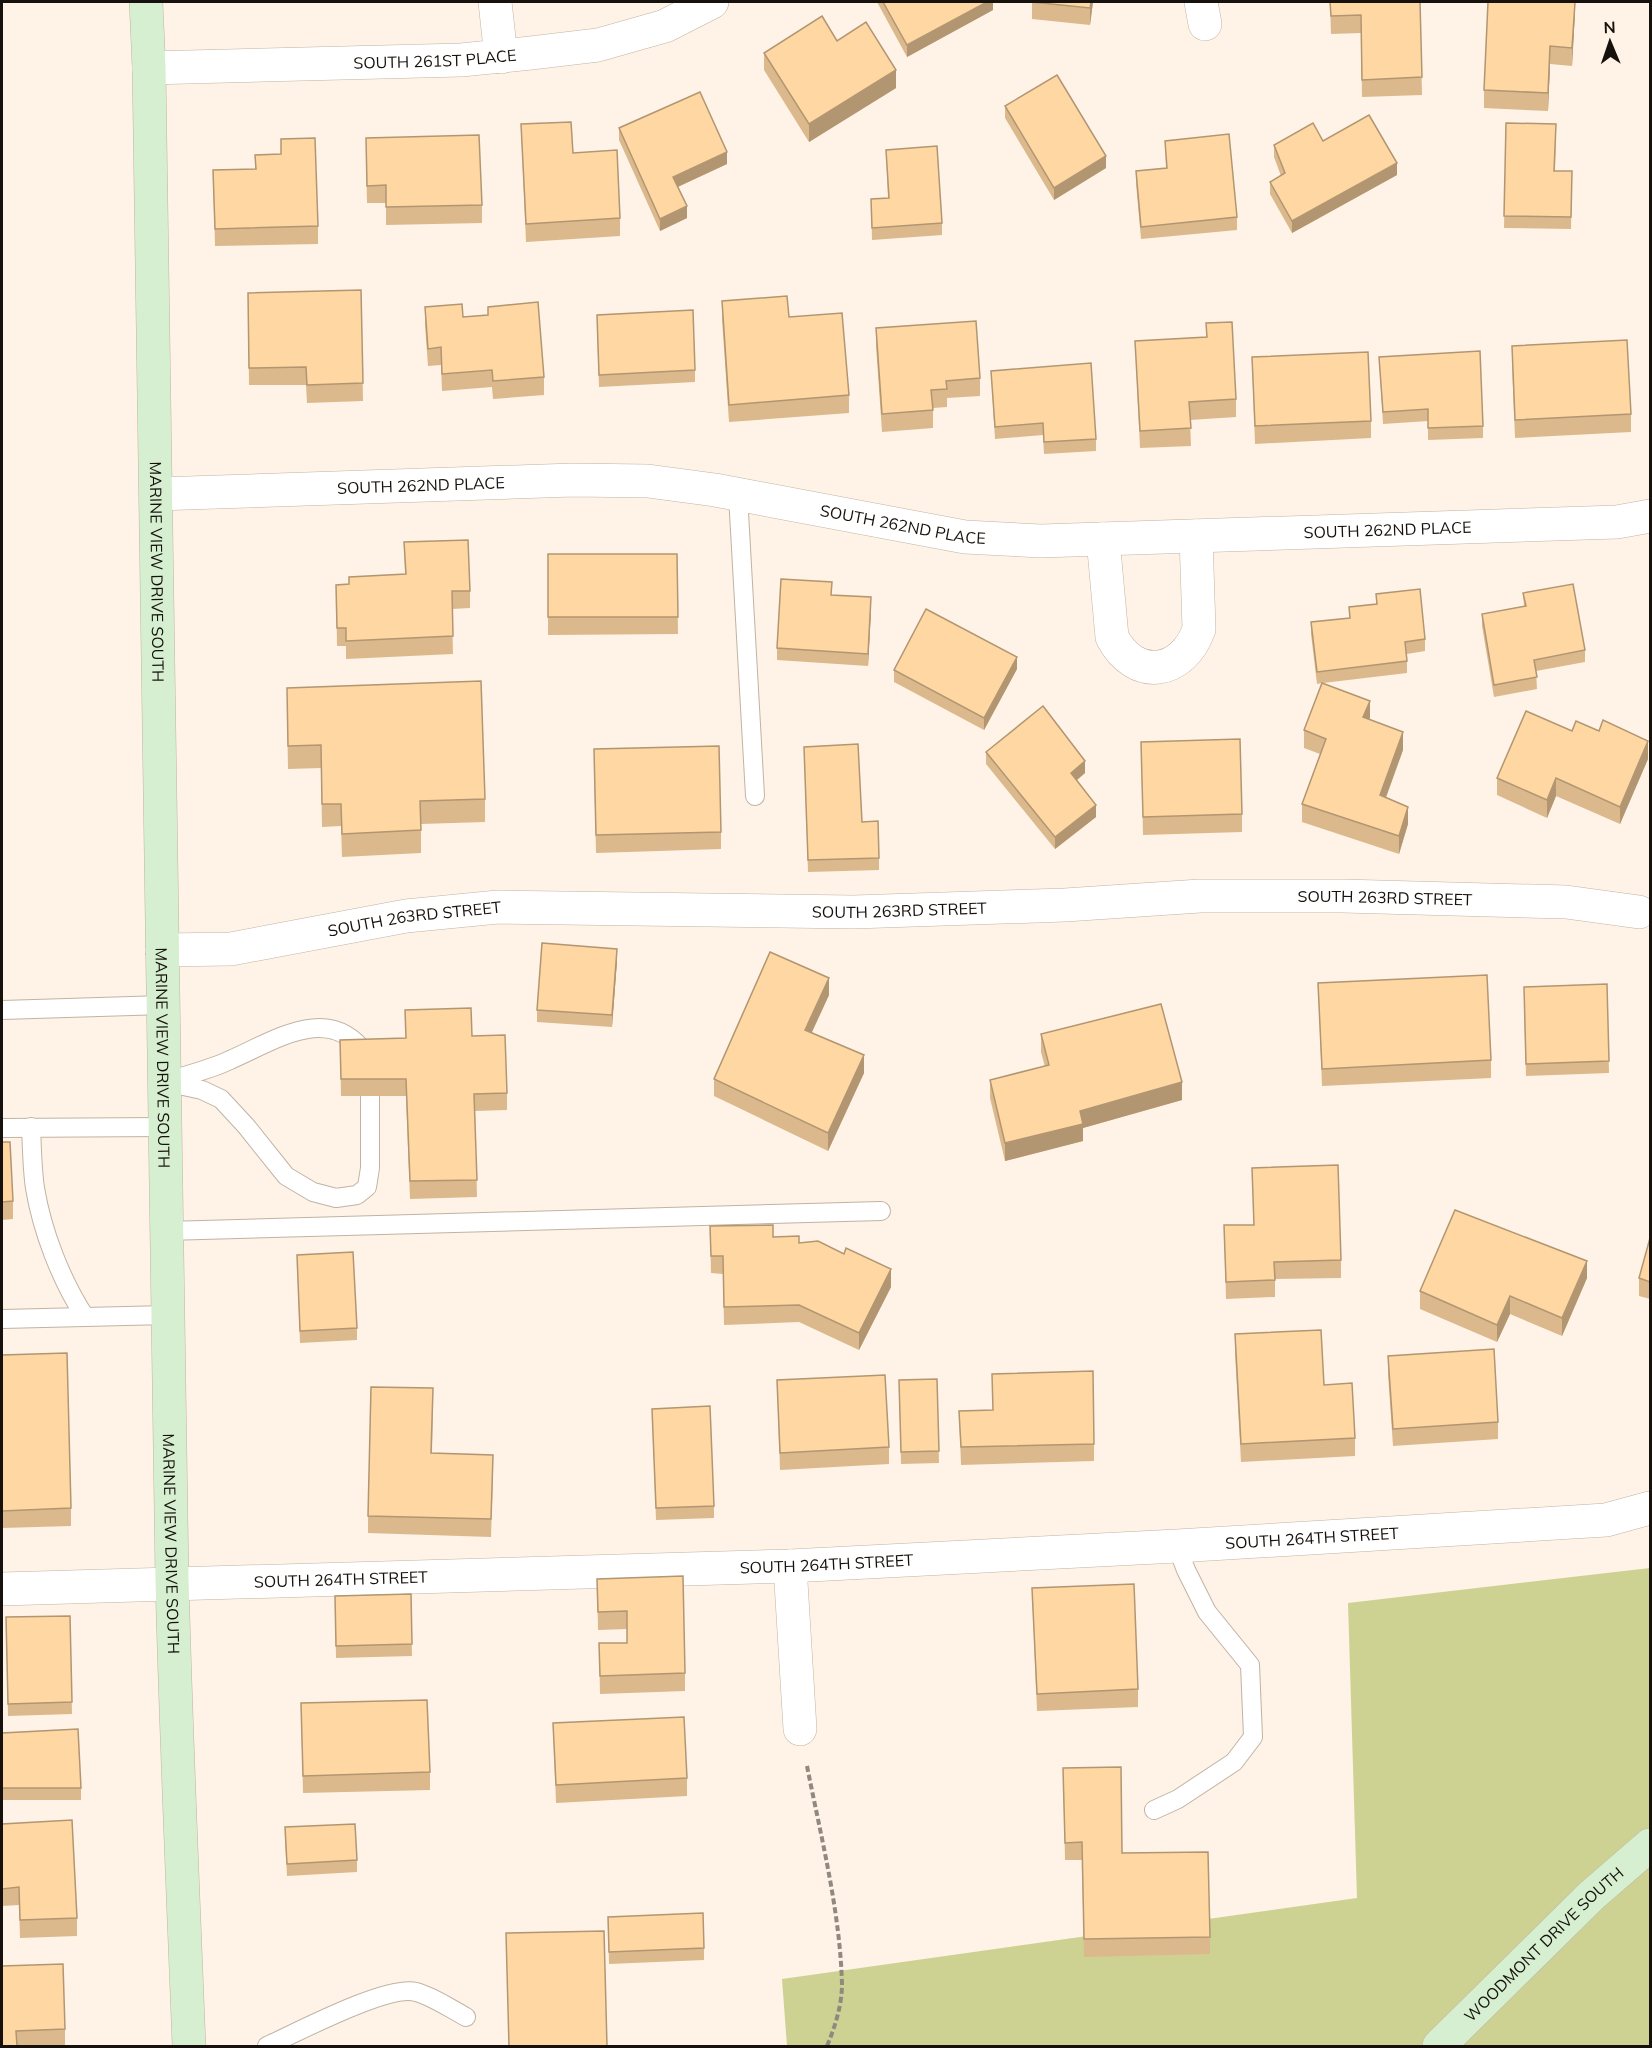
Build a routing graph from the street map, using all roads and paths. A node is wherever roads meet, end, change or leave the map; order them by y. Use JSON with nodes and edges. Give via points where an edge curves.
{"nodes":[{"id":1,"x":146,"y":2,"type":"edge"},
{"id":2,"x":495,"y":2,"type":"edge"},
{"id":3,"x":712,"y":2,"type":"edge"},
{"id":4,"x":501,"y":57,"type":"junction"},
{"id":5,"x":149,"y":68,"type":"junction"},
{"id":6,"x":157,"y":494,"type":"junction"},
{"id":7,"x":738,"y":495,"type":"junction"},
{"id":8,"x":1650,"y":516,"type":"edge"},
{"id":9,"x":1196,"y":536,"type":"junction"},
{"id":10,"x":1103,"y":539,"type":"junction"},
{"id":11,"x":755,"y":796,"type":"dead end"},
{"id":12,"x":1639,"y":912,"type":"dead end"},
{"id":13,"x":162,"y":951,"type":"junction"},
{"id":14,"x":164,"y":1005,"type":"junction"},
{"id":15,"x":2,"y":1010,"type":"edge"},
{"id":16,"x":368,"y":1057,"type":"edge"},
{"id":17,"x":165,"y":1082,"type":"junction"},
{"id":18,"x":370,"y":1096,"type":"edge"},
{"id":19,"x":31,"y":1127,"type":"junction"},
{"id":20,"x":165,"y":1127,"type":"junction"},
{"id":21,"x":2,"y":1128,"type":"edge"},
{"id":22,"x":881,"y":1211,"type":"dead end"},
{"id":23,"x":166,"y":1231,"type":"junction"},
{"id":24,"x":167,"y":1315,"type":"junction"},
{"id":25,"x":84,"y":1317,"type":"junction"},
{"id":26,"x":2,"y":1319,"type":"edge"},
{"id":27,"x":1650,"y":1508,"type":"edge"},
{"id":28,"x":1177,"y":1546,"type":"junction"},
{"id":29,"x":790,"y":1566,"type":"junction"},
{"id":30,"x":172,"y":1584,"type":"junction"},
{"id":31,"x":2,"y":1589,"type":"edge"},
{"id":32,"x":800,"y":1730,"type":"joint"},
{"id":33,"x":1154,"y":1810,"type":"dead end"},
{"id":34,"x":1650,"y":1845,"type":"edge"},
{"id":35,"x":466,"y":2017,"type":"dead end"},
{"id":36,"x":189,"y":2046,"type":"edge"},
{"id":37,"x":267,"y":2046,"type":"edge"},
{"id":38,"x":827,"y":2046,"type":"edge"},
{"id":39,"x":1439,"y":2046,"type":"edge"}],
"edges":[{"from":1,"to":5,"type":"main road","name":"MARINE VIEW DRIVE SOUTH"},
{"from":2,"to":4,"type":"street"},
{"from":3,"to":4,"type":"street","name":"SOUTH 261ST PLACE","via":[[665,26],[598,45]]},
{"from":4,"to":5,"type":"street","name":"SOUTH 261ST PLACE"},
{"from":5,"to":6,"type":"main road","name":"MARINE VIEW DRIVE SOUTH"},
{"from":6,"to":7,"type":"street","name":"SOUTH 262ND PLACE","via":[[573,480],[648,481]]},
{"from":6,"to":13,"type":"main road","name":"MARINE VIEW DRIVE SOUTH"},
{"from":7,"to":10,"type":"street","name":"SOUTH 262ND PLACE","via":[[965,537]]},
{"from":7,"to":11,"type":"lane"},
{"from":8,"to":9,"type":"street","name":"SOUTH 262ND PLACE","via":[[1617,522]]},
{"from":9,"to":10,"type":"street","name":"SOUTH 262ND PLACE"},
{"from":9,"to":10,"type":"street","via":[[1199,629],[1185,656],[1156,667],[1129,660],[1112,637]]},
{"from":12,"to":13,"type":"street","name":"SOUTH 263RD STREET","via":[[1566,902],[1343,896],[1200,896],[854,912],[498,907],[406,916],[231,950]]},
{"from":13,"to":14,"type":"main road","name":"MARINE VIEW DRIVE SOUTH"},
{"from":14,"to":15,"type":"lane"},
{"from":14,"to":17,"type":"main road","name":"MARINE VIEW DRIVE SOUTH"},
{"from":16,"to":17,"type":"lane","via":[[359,1043],[338,1030],[302,1029]]},
{"from":17,"to":18,"type":"lane","via":[[202,1090],[221,1099],[286,1176],[313,1192],[336,1198],[357,1195],[367,1187]]},
{"from":17,"to":20,"type":"main road","name":"MARINE VIEW DRIVE SOUTH"},
{"from":19,"to":20,"type":"lane"},
{"from":19,"to":21,"type":"lane"},
{"from":19,"to":25,"type":"lane","via":[[35,1189],[51,1249],[68,1291]]},
{"from":20,"to":23,"type":"main road","name":"MARINE VIEW DRIVE SOUTH"},
{"from":22,"to":23,"type":"lane"},
{"from":23,"to":24,"type":"main road","name":"MARINE VIEW DRIVE SOUTH"},
{"from":24,"to":25,"type":"lane"},
{"from":24,"to":30,"type":"main road","name":"MARINE VIEW DRIVE SOUTH"},
{"from":25,"to":26,"type":"lane"},
{"from":27,"to":28,"type":"street","name":"SOUTH 264TH STREET","via":[[1606,1520]]},
{"from":28,"to":29,"type":"street","name":"SOUTH 264TH STREET"},
{"from":28,"to":33,"type":"lane","via":[[1207,1612],[1250,1665],[1253,1737],[1234,1762]]},
{"from":29,"to":30,"type":"street","name":"SOUTH 264TH STREET"},
{"from":29,"to":32,"type":"street"},
{"from":30,"to":31,"type":"street","name":"SOUTH 264TH STREET"},
{"from":30,"to":36,"type":"main road","name":"MARINE VIEW DRIVE SOUTH"},
{"from":32,"to":38,"type":"path","via":[[835,1913],[842,1986],[836,2026]]},
{"from":34,"to":39,"type":"main road","name":"WOODMONT DRIVE SOUTH","via":[[1591,1896]]},
{"from":35,"to":37,"type":"lane","via":[[416,1991],[393,1992]]}]}
